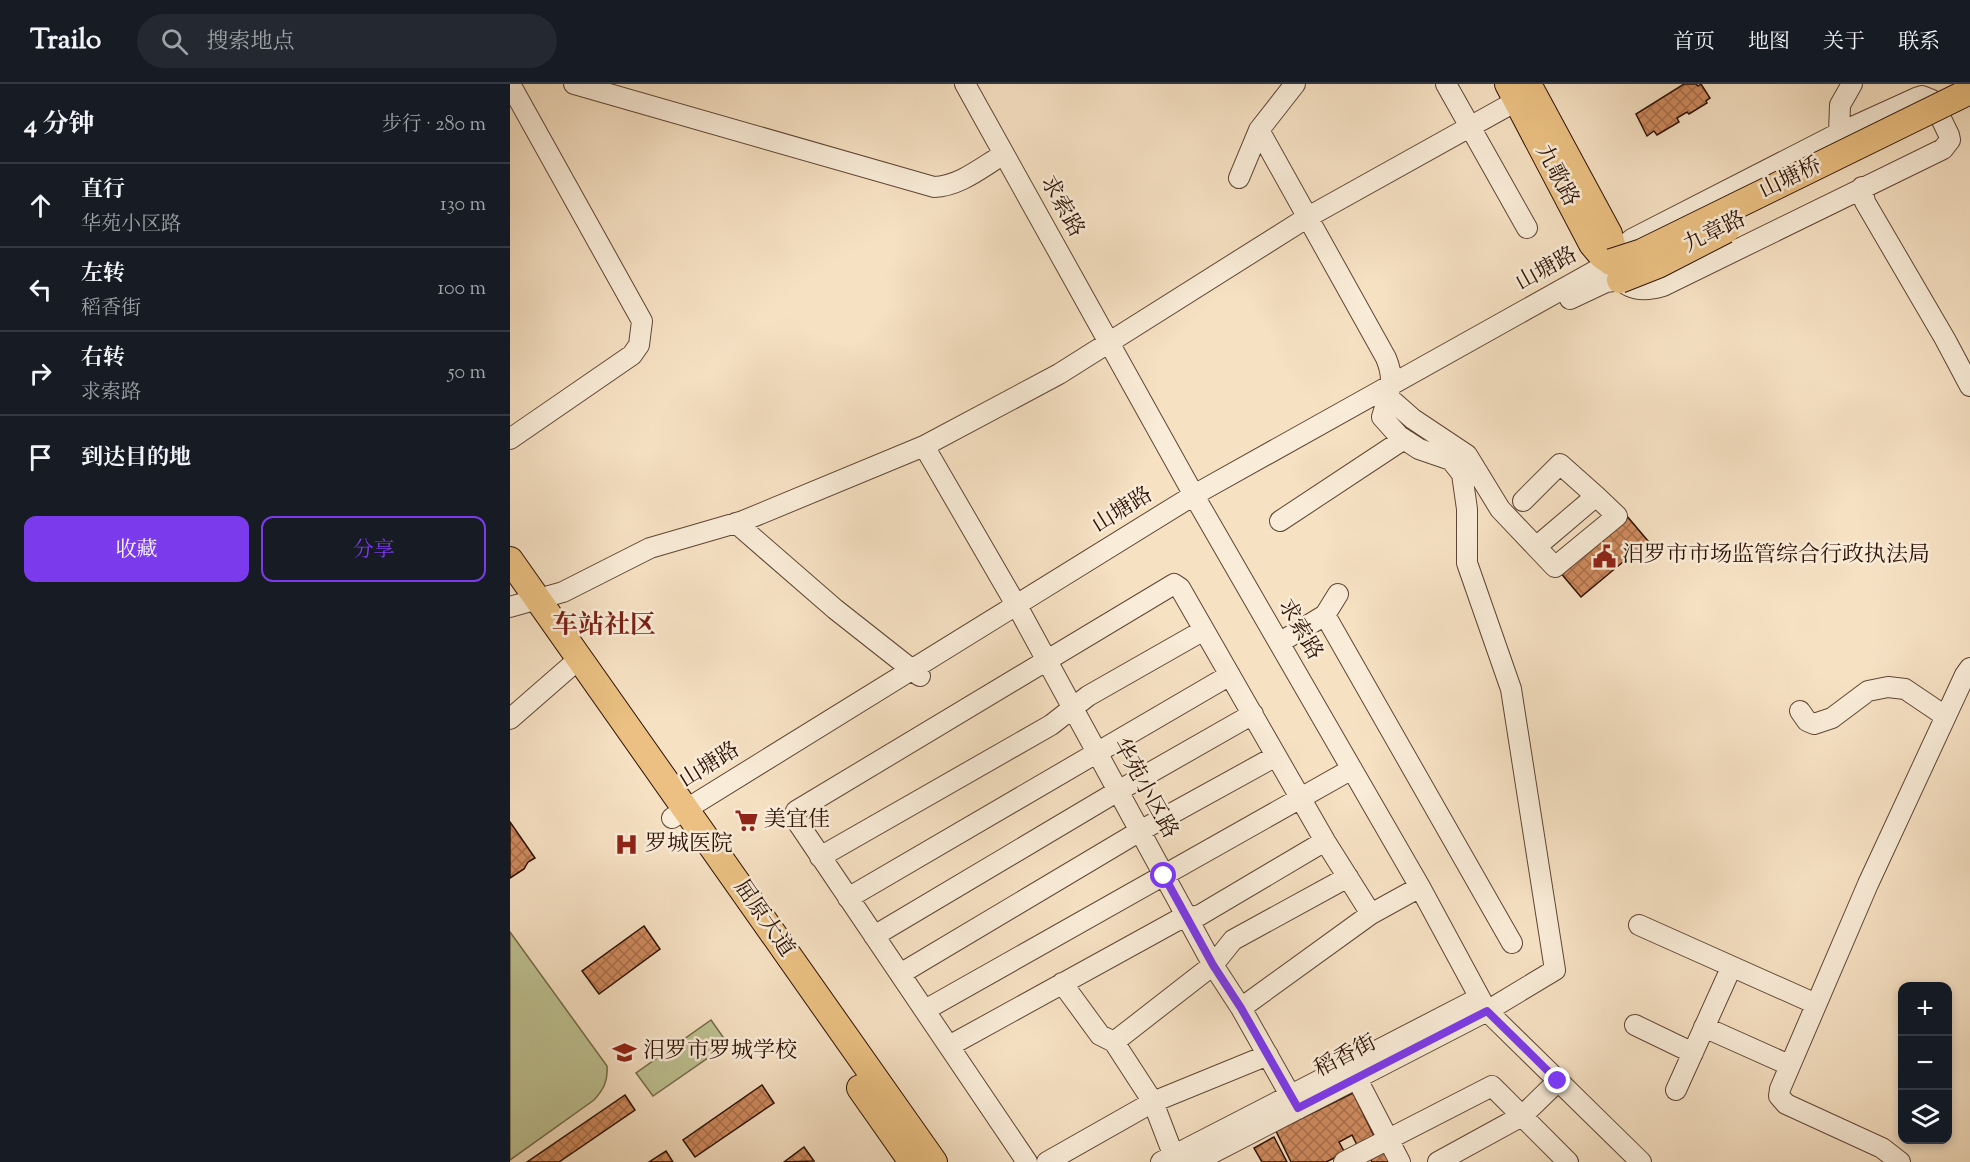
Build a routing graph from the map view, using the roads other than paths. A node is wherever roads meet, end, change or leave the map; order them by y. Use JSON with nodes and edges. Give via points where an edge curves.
{"nodes":[{"id":1,"x":510,"y":84,"type":"edge"},
{"id":2,"x":574,"y":84,"type":"edge"},
{"id":3,"x":965,"y":84,"type":"edge"},
{"id":4,"x":1295,"y":84,"type":"edge"},
{"id":5,"x":1446,"y":84,"type":"edge"},
{"id":6,"x":1852,"y":84,"type":"edge"},
{"id":7,"x":1521,"y":90,"type":"edge"},
{"id":8,"x":1970,"y":91,"type":"edge"},
{"id":9,"x":1970,"y":110,"type":"edge"},
{"id":10,"x":1470,"y":126,"type":"junction"},
{"id":11,"x":1259,"y":130,"type":"junction"},
{"id":12,"x":1839,"y":133,"type":"junction"},
{"id":13,"x":1004,"y":154,"type":"junction"},
{"id":14,"x":1239,"y":178,"type":"dead end"},
{"id":15,"x":1862,"y":187,"type":"junction"},
{"id":16,"x":1308,"y":217,"type":"junction"},
{"id":17,"x":1527,"y":228,"type":"dead end"},
{"id":18,"x":1616,"y":271,"type":"junction"},
{"id":19,"x":1109,"y":343,"type":"junction"},
{"id":20,"x":1970,"y":373,"type":"edge"},
{"id":21,"x":1970,"y":386,"type":"edge"},
{"id":22,"x":1390,"y":390,"type":"junction"},
{"id":23,"x":1404,"y":439,"type":"junction"},
{"id":24,"x":510,"y":440,"type":"edge"},
{"id":25,"x":924,"y":446,"type":"junction"},
{"id":26,"x":1596,"y":496,"type":"junction"},
{"id":27,"x":1197,"y":500,"type":"junction"},
{"id":28,"x":1523,"y":501,"type":"dead end"},
{"id":29,"x":1280,"y":521,"type":"dead end"},
{"id":30,"x":736,"y":523,"type":"junction"},
{"id":31,"x":1536,"y":547,"type":"junction"},
{"id":32,"x":510,"y":560,"type":"edge"},
{"id":33,"x":1338,"y":594,"type":"dead end"},
{"id":34,"x":520,"y":600,"type":"edge"},
{"id":35,"x":1019,"y":610,"type":"junction"},
{"id":36,"x":1325,"y":615,"type":"junction"},
{"id":37,"x":1204,"y":630,"type":"junction"},
{"id":38,"x":1279,"y":643,"type":"junction"},
{"id":39,"x":1046,"y":660,"type":"junction"},
{"id":40,"x":573,"y":664,"type":"junction"},
{"id":41,"x":1970,"y":668,"type":"edge"},
{"id":42,"x":916,"y":673,"type":"junction"},
{"id":43,"x":1230,"y":675,"type":"junction"},
{"id":44,"x":1073,"y":709,"type":"junction"},
{"id":45,"x":1800,"y":711,"type":"dead end"},
{"id":46,"x":1252,"y":714,"type":"junction"},
{"id":47,"x":1945,"y":716,"type":"junction"},
{"id":48,"x":510,"y":719,"type":"edge"},
{"id":49,"x":1096,"y":752,"type":"junction"},
{"id":50,"x":1276,"y":756,"type":"junction"},
{"id":51,"x":1352,"y":769,"type":"junction"},
{"id":52,"x":1118,"y":791,"type":"junction"},
{"id":53,"x":1301,"y":800,"type":"junction"},
{"id":54,"x":682,"y":819,"type":"junction"},
{"id":55,"x":1140,"y":831,"type":"junction"},
{"id":56,"x":1325,"y":841,"type":"junction"},
{"id":57,"x":820,"y":857,"type":"junction"},
{"id":58,"x":1164,"y":876,"type":"junction"},
{"id":59,"x":1348,"y":877,"type":"junction"},
{"id":60,"x":1420,"y":886,"type":"junction"},
{"id":61,"x":848,"y":898,"type":"junction"},
{"id":62,"x":1371,"y":914,"type":"junction"},
{"id":63,"x":1187,"y":918,"type":"junction"},
{"id":64,"x":1639,"y":925,"type":"dead end"},
{"id":65,"x":874,"y":936,"type":"junction"},
{"id":66,"x":1512,"y":943,"type":"dead end"},
{"id":67,"x":1213,"y":965,"type":"junction"},
{"id":68,"x":1731,"y":968,"type":"junction"},
{"id":69,"x":900,"y":974,"type":"junction"},
{"id":70,"x":1062,"y":983,"type":"junction"},
{"id":71,"x":1816,"y":1004,"type":"junction"},
{"id":72,"x":1483,"y":1005,"type":"junction"},
{"id":73,"x":1241,"y":1008,"type":"junction"},
{"id":74,"x":925,"y":1010,"type":"junction"},
{"id":75,"x":1635,"y":1025,"type":"dead end"},
{"id":76,"x":1704,"y":1027,"type":"junction"},
{"id":77,"x":1114,"y":1042,"type":"junction"},
{"id":78,"x":949,"y":1046,"type":"junction"},
{"id":79,"x":1693,"y":1053,"type":"junction"},
{"id":80,"x":1268,"y":1055,"type":"junction"},
{"id":81,"x":1789,"y":1065,"type":"junction"},
{"id":82,"x":1357,"y":1079,"type":"junction"},
{"id":83,"x":1558,"y":1081,"type":"junction"},
{"id":84,"x":1676,"y":1090,"type":"dead end"},
{"id":85,"x":1153,"y":1102,"type":"junction"},
{"id":86,"x":1294,"y":1102,"type":"junction"},
{"id":87,"x":1522,"y":1116,"type":"junction"},
{"id":88,"x":1388,"y":1140,"type":"junction"},
{"id":89,"x":1563,"y":1158,"type":"edge"},
{"id":90,"x":1170,"y":1160,"type":"edge"},
{"id":91,"x":912,"y":1162,"type":"edge"},
{"id":92,"x":934,"y":1162,"type":"edge"},
{"id":93,"x":1027,"y":1162,"type":"edge"},
{"id":94,"x":1047,"y":1162,"type":"edge"},
{"id":95,"x":1195,"y":1162,"type":"edge"},
{"id":96,"x":1344,"y":1162,"type":"edge"},
{"id":97,"x":1400,"y":1162,"type":"edge"},
{"id":98,"x":1438,"y":1162,"type":"edge"},
{"id":99,"x":1540,"y":1162,"type":"edge"},
{"id":100,"x":1641,"y":1162,"type":"edge"},
{"id":101,"x":1900,"y":1162,"type":"edge"}],
"edges":[{"from":1,"to":24,"type":"street","via":[[642,321],[639,345],[632,355]]},
{"from":2,"to":13,"type":"street","via":[[934,187],[958,182]]},
{"from":3,"to":13,"type":"street","name":"求索路"},
{"from":4,"to":11,"type":"street"},
{"from":5,"to":10,"type":"street"},
{"from":6,"to":12,"type":"street","via":[[1840,105]]},
{"from":7,"to":10,"type":"street"},
{"from":7,"to":18,"type":"main road","name":"九歌路","via":[[1609,234]]},
{"from":8,"to":18,"type":"main road","name":"山塘桥","bridge":true,"via":[[1642,252]]},
{"from":9,"to":18,"type":"main road","name":"山塘桥","bridge":true,"via":[[1658,265]]},
{"from":10,"to":16,"type":"street"},
{"from":10,"to":17,"type":"street"},
{"from":11,"to":14,"type":"street"},
{"from":11,"to":16,"type":"street"},
{"from":12,"to":15,"type":"street","name":"九章路","via":[[1922,96],[1932,100],[1949,135],[1943,149]]},
{"from":12,"to":18,"type":"street","name":"山塘路","via":[[1632,239],[1622,247]]},
{"from":13,"to":19,"type":"street","name":"求索路"},
{"from":15,"to":18,"type":"street","name":"九章路","via":[[1651,290],[1628,287]]},
{"from":15,"to":20,"type":"street","via":[[1874,198]]},
{"from":15,"to":21,"type":"street","via":[[1865,202]]},
{"from":16,"to":19,"type":"street"},
{"from":16,"to":22,"type":"street","via":[[1386,358],[1392,373]]},
{"from":18,"to":22,"type":"street","name":"山塘路"},
{"from":19,"to":25,"type":"street"},
{"from":19,"to":27,"type":"street","name":"求索路"},
{"from":22,"to":23,"type":"street","via":[[1382,417]]},
{"from":22,"to":27,"type":"street","name":"山塘路"},
{"from":22,"to":31,"type":"street","via":[[1413,419],[1467,455],[1500,509]]},
{"from":23,"to":29,"type":"street"},
{"from":23,"to":72,"type":"street","via":[[1419,449],[1451,460],[1462,474],[1467,509],[1467,563],[1511,689],[1555,970]]},
{"from":25,"to":30,"type":"street"},
{"from":25,"to":35,"type":"street","name":"华苑小区路"},
{"from":26,"to":28,"type":"street","via":[[1560,464]]},
{"from":26,"to":31,"type":"street"},
{"from":26,"to":31,"type":"street","via":[[1617,516],[1555,567]]},
{"from":27,"to":35,"type":"street","name":"山塘路"},
{"from":27,"to":38,"type":"street","name":"求索路"},
{"from":30,"to":34,"type":"street","via":[[650,548],[563,592]]},
{"from":30,"to":42,"type":"street"},
{"from":32,"to":34,"type":"main road","name":"屈原大道"},
{"from":33,"to":36,"type":"street"},
{"from":34,"to":40,"type":"main road","name":"屈原大道"},
{"from":35,"to":39,"type":"street","name":"华苑小区路"},
{"from":35,"to":42,"type":"street","name":"山塘路"},
{"from":36,"to":38,"type":"street"},
{"from":36,"to":66,"type":"street"},
{"from":37,"to":39,"type":"street","via":[[1174,584]]},
{"from":37,"to":43,"type":"street"},
{"from":37,"to":44,"type":"street","via":[[1088,696]]},
{"from":38,"to":51,"type":"street","name":"求索路"},
{"from":39,"to":44,"type":"street","name":"华苑小区路"},
{"from":39,"to":57,"type":"street","via":[[796,811],[794,818]]},
{"from":40,"to":48,"type":"street"},
{"from":40,"to":54,"type":"main road","name":"屈原大道"},
{"from":41,"to":47,"type":"street"},
{"from":42,"to":54,"type":"street","name":"山塘路"},
{"from":43,"to":46,"type":"street"},
{"from":43,"to":49,"type":"street"},
{"from":44,"to":49,"type":"street","name":"华苑小区路"},
{"from":44,"to":57,"type":"street"},
{"from":45,"to":47,"type":"street","via":[[1814,724],[1832,718],[1868,691],[1887,687],[1905,689]]},
{"from":46,"to":50,"type":"street"},
{"from":46,"to":52,"type":"street"},
{"from":47,"to":71,"type":"street"},
{"from":49,"to":52,"type":"street","name":"华苑小区路"},
{"from":49,"to":61,"type":"street"},
{"from":50,"to":53,"type":"street"},
{"from":50,"to":55,"type":"street"},
{"from":51,"to":53,"type":"street"},
{"from":51,"to":60,"type":"street","name":"求索路"},
{"from":52,"to":55,"type":"street","name":"华苑小区路"},
{"from":52,"to":65,"type":"street"},
{"from":53,"to":56,"type":"street"},
{"from":53,"to":58,"type":"street"},
{"from":54,"to":91,"type":"main road","name":"屈原大道"},
{"from":54,"to":92,"type":"main road","name":"屈原大道"},
{"from":55,"to":58,"type":"street","name":"华苑小区路"},
{"from":55,"to":69,"type":"street"},
{"from":56,"to":59,"type":"street"},
{"from":56,"to":63,"type":"street","via":[[1200,915]]},
{"from":57,"to":61,"type":"street"},
{"from":58,"to":63,"type":"street","name":"华苑小区路"},
{"from":58,"to":74,"type":"street"},
{"from":59,"to":62,"type":"street"},
{"from":59,"to":67,"type":"street","via":[[1233,940]]},
{"from":60,"to":62,"type":"street"},
{"from":60,"to":72,"type":"street","name":"求索路"},
{"from":61,"to":65,"type":"street"},
{"from":62,"to":73,"type":"street"},
{"from":63,"to":67,"type":"street","name":"华苑小区路"},
{"from":63,"to":70,"type":"street"},
{"from":64,"to":68,"type":"street"},
{"from":65,"to":69,"type":"street"},
{"from":67,"to":73,"type":"street","name":"华苑小区路"},
{"from":67,"to":77,"type":"street"},
{"from":68,"to":71,"type":"street"},
{"from":68,"to":76,"type":"street"},
{"from":69,"to":74,"type":"street"},
{"from":70,"to":77,"type":"street","via":[[1100,1035]]},
{"from":70,"to":78,"type":"street"},
{"from":71,"to":81,"type":"street"},
{"from":72,"to":82,"type":"street","name":"稻香街"},
{"from":72,"to":83,"type":"street","name":"求索路"},
{"from":72,"to":86,"type":"street"},
{"from":73,"to":80,"type":"street","name":"华苑小区路"},
{"from":74,"to":78,"type":"street"},
{"from":75,"to":79,"type":"street"},
{"from":76,"to":79,"type":"street"},
{"from":76,"to":81,"type":"street"},
{"from":77,"to":85,"type":"street"},
{"from":78,"to":93,"type":"street"},
{"from":79,"to":84,"type":"street"},
{"from":80,"to":85,"type":"street"},
{"from":80,"to":86,"type":"street","name":"华苑小区路"},
{"from":81,"to":101,"type":"street","via":[[1779,1096],[1786,1104],[1882,1148]]},
{"from":82,"to":86,"type":"street","name":"稻香街"},
{"from":82,"to":88,"type":"street"},
{"from":83,"to":87,"type":"street"},
{"from":83,"to":100,"type":"street","name":"求索路"},
{"from":85,"to":90,"type":"street"},
{"from":85,"to":94,"type":"street"},
{"from":86,"to":90,"type":"street"},
{"from":86,"to":95,"type":"street","name":"稻香街"},
{"from":87,"to":88,"type":"street","via":[[1492,1086]]},
{"from":87,"to":89,"type":"street"},
{"from":87,"to":98,"type":"street"},
{"from":88,"to":96,"type":"street"},
{"from":88,"to":97,"type":"street"},
{"from":89,"to":99,"type":"street"}]}
